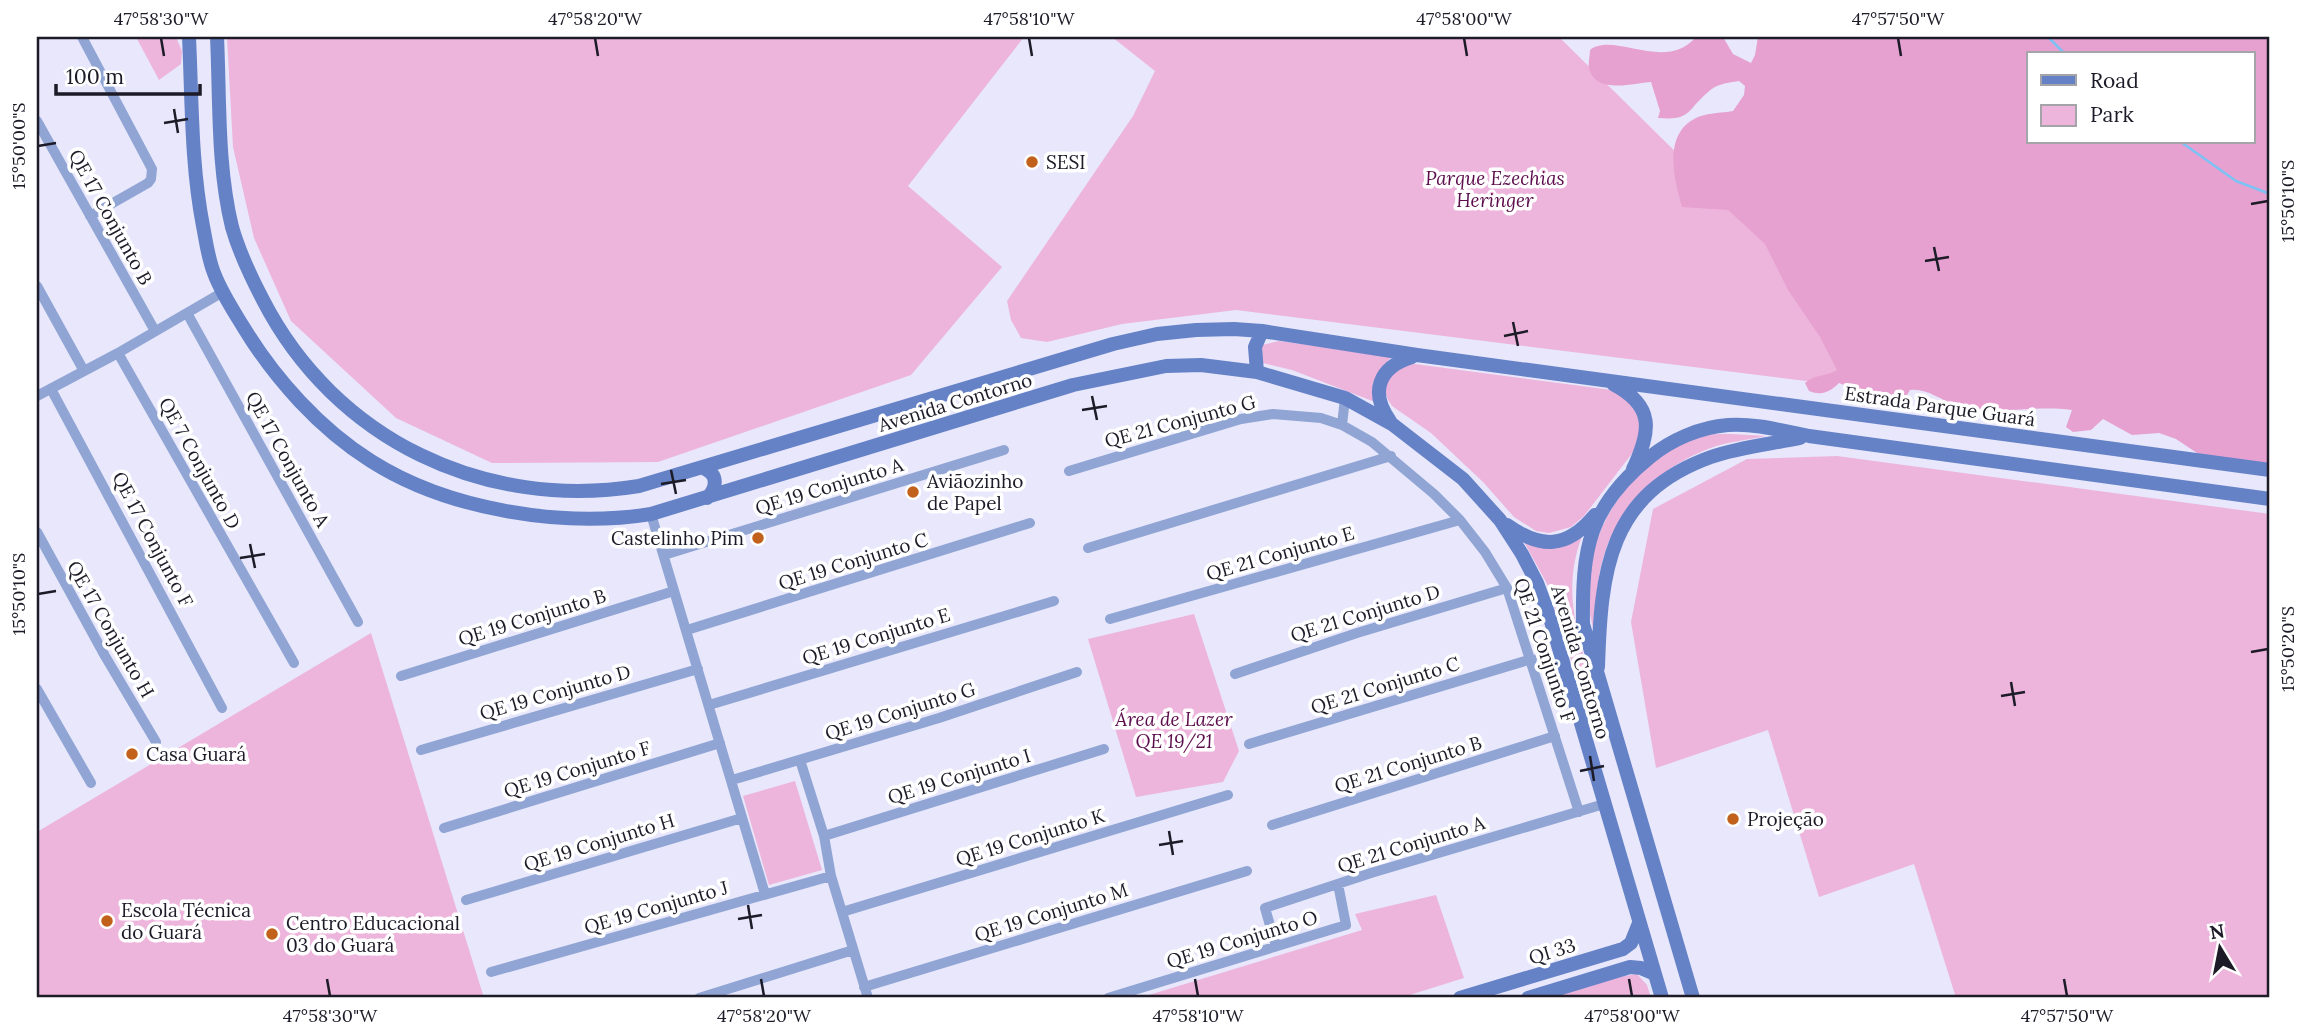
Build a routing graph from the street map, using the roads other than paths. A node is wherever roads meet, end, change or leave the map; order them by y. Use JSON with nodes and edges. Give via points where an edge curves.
{"nodes":[{"id":1,"x":82,"y":37,"type":"edge"},
{"id":2,"x":189,"y":37,"type":"edge"},
{"id":3,"x":217,"y":37,"type":"edge"},
{"id":4,"x":190,"y":56,"type":"junction"},
{"id":5,"x":218,"y":57,"type":"junction"},
{"id":6,"x":37,"y":121,"type":"edge"},
{"id":7,"x":90,"y":216,"type":"junction"},
{"id":8,"x":232,"y":226,"type":"junction"},
{"id":9,"x":205,"y":235,"type":"junction"},
{"id":10,"x":37,"y":286,"type":"edge"},
{"id":11,"x":223,"y":292,"type":"junction"},
{"id":12,"x":187,"y":313,"type":"junction"},
{"id":13,"x":275,"y":324,"type":"junction"},
{"id":14,"x":155,"y":331,"type":"junction"},
{"id":15,"x":1262,"y":331,"type":"junction"},
{"id":16,"x":250,"y":337,"type":"junction"},
{"id":17,"x":118,"y":353,"type":"junction"},
{"id":18,"x":1417,"y":355,"type":"junction"},
{"id":19,"x":84,"y":371,"type":"junction"},
{"id":20,"x":1257,"y":372,"type":"junction"},
{"id":21,"x":1605,"y":380,"type":"junction"},
{"id":22,"x":51,"y":389,"type":"junction"},
{"id":23,"x":37,"y":396,"type":"edge"},
{"id":24,"x":1345,"y":398,"type":"junction"},
{"id":25,"x":1392,"y":424,"type":"junction"},
{"id":26,"x":1342,"y":425,"type":"junction"},
{"id":27,"x":1809,"y":436,"type":"junction"},
{"id":28,"x":1004,"y":450,"type":"dead end"},
{"id":29,"x":1391,"y":456,"type":"junction"},
{"id":30,"x":703,"y":468,"type":"junction"},
{"id":31,"x":1633,"y":470,"type":"junction"},
{"id":32,"x":2270,"y":470,"type":"edge"},
{"id":33,"x":1069,"y":471,"type":"dead end"},
{"id":34,"x":589,"y":491,"type":"junction"},
{"id":35,"x":707,"y":498,"type":"junction"},
{"id":36,"x":2270,"y":499,"type":"edge"},
{"id":37,"x":1605,"y":503,"type":"junction"},
{"id":38,"x":651,"y":514,"type":"junction"},
{"id":39,"x":589,"y":520,"type":"junction"},
{"id":40,"x":1460,"y":520,"type":"junction"},
{"id":41,"x":1500,"y":520,"type":"junction"},
{"id":42,"x":1030,"y":523,"type":"dead end"},
{"id":43,"x":37,"y":532,"type":"edge"},
{"id":44,"x":1088,"y":548,"type":"dead end"},
{"id":45,"x":664,"y":555,"type":"junction"},
{"id":46,"x":1507,"y":587,"type":"junction"},
{"id":47,"x":674,"y":591,"type":"junction"},
{"id":48,"x":1054,"y":601,"type":"dead end"},
{"id":49,"x":1110,"y":619,"type":"dead end"},
{"id":50,"x":358,"y":622,"type":"dead end"},
{"id":51,"x":687,"y":630,"type":"junction"},
{"id":52,"x":1532,"y":659,"type":"junction"},
{"id":53,"x":294,"y":663,"type":"dead end"},
{"id":54,"x":698,"y":669,"type":"junction"},
{"id":55,"x":1077,"y":672,"type":"dead end"},
{"id":56,"x":1235,"y":674,"type":"dead end"},
{"id":57,"x":401,"y":676,"type":"dead end"},
{"id":58,"x":1597,"y":678,"type":"junction"},
{"id":59,"x":37,"y":689,"type":"edge"},
{"id":60,"x":709,"y":705,"type":"junction"},
{"id":61,"x":222,"y":708,"type":"dead end"},
{"id":62,"x":1578,"y":717,"type":"junction"},
{"id":63,"x":1610,"y":720,"type":"junction"},
{"id":64,"x":1555,"y":736,"type":"junction"},
{"id":65,"x":156,"y":742,"type":"dead end"},
{"id":66,"x":720,"y":743,"type":"junction"},
{"id":67,"x":1249,"y":744,"type":"dead end"},
{"id":68,"x":1104,"y":749,"type":"dead end"},
{"id":69,"x":421,"y":750,"type":"dead end"},
{"id":70,"x":800,"y":760,"type":"junction"},
{"id":71,"x":732,"y":780,"type":"junction"},
{"id":72,"x":91,"y":783,"type":"dead end"},
{"id":73,"x":1228,"y":795,"type":"dead end"},
{"id":74,"x":1604,"y":804,"type":"junction"},
{"id":75,"x":1579,"y":812,"type":"junction"},
{"id":76,"x":741,"y":818,"type":"junction"},
{"id":77,"x":1272,"y":825,"type":"dead end"},
{"id":78,"x":443,"y":828,"type":"dead end"},
{"id":79,"x":824,"y":836,"type":"junction"},
{"id":80,"x":1247,"y":871,"type":"dead end"},
{"id":81,"x":831,"y":876,"type":"junction"},
{"id":82,"x":1338,"y":884,"type":"junction"},
{"id":83,"x":765,"y":894,"type":"junction"},
{"id":84,"x":466,"y":900,"type":"dead end"},
{"id":85,"x":842,"y":912,"type":"junction"},
{"id":86,"x":1639,"y":923,"type":"junction"},
{"id":87,"x":1276,"y":946,"type":"junction"},
{"id":88,"x":853,"y":950,"type":"junction"},
{"id":89,"x":1558,"y":970,"type":"junction"},
{"id":90,"x":491,"y":972,"type":"dead end"},
{"id":91,"x":1655,"y":974,"type":"junction"},
{"id":92,"x":1562,"y":988,"type":"junction"},
{"id":93,"x":866,"y":993,"type":"edge"},
{"id":94,"x":699,"y":998,"type":"edge"},
{"id":95,"x":1108,"y":998,"type":"edge"},
{"id":96,"x":1460,"y":998,"type":"edge"},
{"id":97,"x":1528,"y":998,"type":"edge"},
{"id":98,"x":1662,"y":998,"type":"edge"},
{"id":99,"x":1693,"y":998,"type":"edge"}],
"edges":[{"from":1,"to":7,"type":"street","via":[[152,169],[148,183]]},
{"from":2,"to":4,"type":"main road","name":"Avenida Contorno"},
{"from":3,"to":5,"type":"main road","name":"Avenida Contorno"},
{"from":4,"to":5,"type":"main road","via":[[196,65],[206,67]]},
{"from":4,"to":9,"type":"main road","name":"Avenida Contorno","via":[[194,170]]},
{"from":5,"to":8,"type":"main road","name":"Avenida Contorno","via":[[222,151]]},
{"from":6,"to":7,"type":"street","name":"QE 17 Conjunto B"},
{"from":7,"to":14,"type":"street","name":"QE 17 Conjunto B"},
{"from":8,"to":9,"type":"main road","via":[[213,225]]},
{"from":8,"to":13,"type":"main road","name":"Avenida Contorno"},
{"from":9,"to":11,"type":"main road","name":"Avenida Contorno"},
{"from":10,"to":19,"type":"street"},
{"from":11,"to":12,"type":"street"},
{"from":11,"to":16,"type":"main road","name":"Avenida Contorno"},
{"from":12,"to":14,"type":"street"},
{"from":12,"to":50,"type":"street","name":"QE 17 Conjunto A"},
{"from":13,"to":16,"type":"main road","via":[[268,338]]},
{"from":13,"to":34,"type":"main road","name":"Avenida Contorno","via":[[314,377],[344,405],[426,458],[501,484]]},
{"from":14,"to":17,"type":"street"},
{"from":15,"to":18,"type":"main road","name":"Avenida Contorno"},
{"from":15,"to":20,"type":"main road","via":[[1255,347]]},
{"from":15,"to":30,"type":"main road","name":"Avenida Contorno","via":[[1196,330],[1113,344]]},
{"from":16,"to":39,"type":"main road","name":"Avenida Contorno","via":[[268,365],[312,412],[385,470],[489,507]]},
{"from":17,"to":19,"type":"street"},
{"from":17,"to":53,"type":"street","name":"QE 7 Conjunto D"},
{"from":18,"to":21,"type":"main road","name":"Avenida Contorno"},
{"from":18,"to":25,"type":"main road","via":[[1396,363],[1379,383],[1381,407]]},
{"from":19,"to":22,"type":"street"},
{"from":20,"to":24,"type":"main road","name":"Avenida Contorno"},
{"from":20,"to":35,"type":"main road","name":"Avenida Contorno","via":[[1201,365],[1127,372]]},
{"from":21,"to":31,"type":"main road","via":[[1625,390],[1646,416],[1644,447]]},
{"from":21,"to":32,"type":"main road","name":"Estrada Parque Guará"},
{"from":22,"to":23,"type":"street"},
{"from":22,"to":61,"type":"street","name":"QE 17 Conjunto F"},
{"from":24,"to":25,"type":"main road","name":"Avenida Contorno"},
{"from":24,"to":26,"type":"street"},
{"from":25,"to":41,"type":"main road","name":"Avenida Contorno","via":[[1463,479]]},
{"from":26,"to":29,"type":"street","name":"QE 21 Conjunto F"},
{"from":26,"to":33,"type":"street","name":"QE 21 Conjunto G","via":[[1302,415],[1241,419]]},
{"from":27,"to":31,"type":"main road","via":[[1727,425],[1664,445]]},
{"from":27,"to":36,"type":"main road"},
{"from":27,"to":58,"type":"main road","via":[[1713,456],[1678,471],[1634,509],[1609,558],[1600,607]]},
{"from":28,"to":45,"type":"street","name":"QE 19 Conjunto A"},
{"from":29,"to":40,"type":"street","name":"QE 21 Conjunto F"},
{"from":29,"to":44,"type":"street"},
{"from":30,"to":34,"type":"main road","name":"Avenida Contorno","via":[[639,486]]},
{"from":30,"to":35,"type":"main road","via":[[716,481]]},
{"from":31,"to":37,"type":"main road","name":"Avenida Contorno"},
{"from":34,"to":39,"type":"main road","via":[[582,507]]},
{"from":35,"to":38,"type":"main road","name":"Avenida Contorno"},
{"from":37,"to":41,"type":"main road","via":[[1570,537],[1553,542],[1529,540]]},
{"from":37,"to":58,"type":"main road","name":"Avenida Contorno","via":[[1588,548],[1582,601]]},
{"from":38,"to":39,"type":"main road","name":"Avenida Contorno"},
{"from":38,"to":45,"type":"street"},
{"from":40,"to":46,"type":"street","name":"QE 21 Conjunto F"},
{"from":40,"to":49,"type":"street","name":"QE 21 Conjunto E"},
{"from":41,"to":62,"type":"main road","name":"Avenida Contorno","via":[[1537,583]]},
{"from":42,"to":51,"type":"street","name":"QE 19 Conjunto C"},
{"from":43,"to":65,"type":"street","name":"QE 17 Conjunto H"},
{"from":45,"to":47,"type":"street"},
{"from":46,"to":52,"type":"street","name":"QE 21 Conjunto F"},
{"from":46,"to":56,"type":"street","name":"QE 21 Conjunto D"},
{"from":47,"to":51,"type":"street"},
{"from":47,"to":57,"type":"street","name":"QE 19 Conjunto B"},
{"from":48,"to":60,"type":"street","name":"QE 19 Conjunto E"},
{"from":51,"to":54,"type":"street"},
{"from":52,"to":64,"type":"street","name":"QE 21 Conjunto F"},
{"from":52,"to":67,"type":"street","name":"QE 21 Conjunto C"},
{"from":54,"to":60,"type":"street"},
{"from":54,"to":69,"type":"street","name":"QE 19 Conjunto D"},
{"from":55,"to":70,"type":"street","name":"QE 19 Conjunto G"},
{"from":58,"to":63,"type":"main road","name":"Avenida Contorno"},
{"from":59,"to":72,"type":"street"},
{"from":60,"to":66,"type":"street"},
{"from":62,"to":63,"type":"main road","via":[[1595,713]]},
{"from":62,"to":74,"type":"main road","name":"Avenida Contorno"},
{"from":63,"to":99,"type":"main road","name":"Avenida Contorno"},
{"from":64,"to":75,"type":"street","name":"QE 21 Conjunto F"},
{"from":64,"to":77,"type":"street","name":"QE 21 Conjunto B"},
{"from":66,"to":71,"type":"street"},
{"from":66,"to":78,"type":"street","name":"QE 19 Conjunto F"},
{"from":68,"to":79,"type":"street","name":"QE 19 Conjunto I"},
{"from":70,"to":71,"type":"street","name":"QE 19 Conjunto G"},
{"from":70,"to":79,"type":"street"},
{"from":71,"to":76,"type":"street"},
{"from":73,"to":85,"type":"street","name":"QE 19 Conjunto K"},
{"from":74,"to":75,"type":"street","name":"QE 21 Conjunto A"},
{"from":74,"to":86,"type":"main road","name":"Avenida Contorno"},
{"from":75,"to":82,"type":"street","name":"QE 21 Conjunto A"},
{"from":76,"to":83,"type":"street"},
{"from":76,"to":84,"type":"street","name":"QE 19 Conjunto H"},
{"from":79,"to":81,"type":"street"},
{"from":80,"to":93,"type":"street","name":"QE 19 Conjunto M"},
{"from":81,"to":83,"type":"street","name":"QE 19 Conjunto J"},
{"from":81,"to":85,"type":"street"},
{"from":82,"to":87,"type":"street","name":"QE 19 Conjunto O","via":[[1346,925]]},
{"from":82,"to":87,"type":"street","name":"QE 21 Conjunto A","via":[[1265,908]]},
{"from":83,"to":90,"type":"street","name":"QE 19 Conjunto J"},
{"from":85,"to":88,"type":"street"},
{"from":86,"to":89,"type":"main road","name":"QI 33","via":[[1631,943],[1623,949]]},
{"from":86,"to":91,"type":"main road","name":"Avenida Contorno"},
{"from":87,"to":95,"type":"street","name":"QE 19 Conjunto O"},
{"from":88,"to":93,"type":"street"},
{"from":88,"to":94,"type":"street"},
{"from":89,"to":92,"type":"main road"},
{"from":89,"to":96,"type":"main road","name":"QI 33"},
{"from":91,"to":92,"type":"main road","name":"QI 33","via":[[1630,967]]},
{"from":91,"to":98,"type":"main road","name":"Avenida Contorno"},
{"from":92,"to":97,"type":"main road","name":"QI 33"}]}
